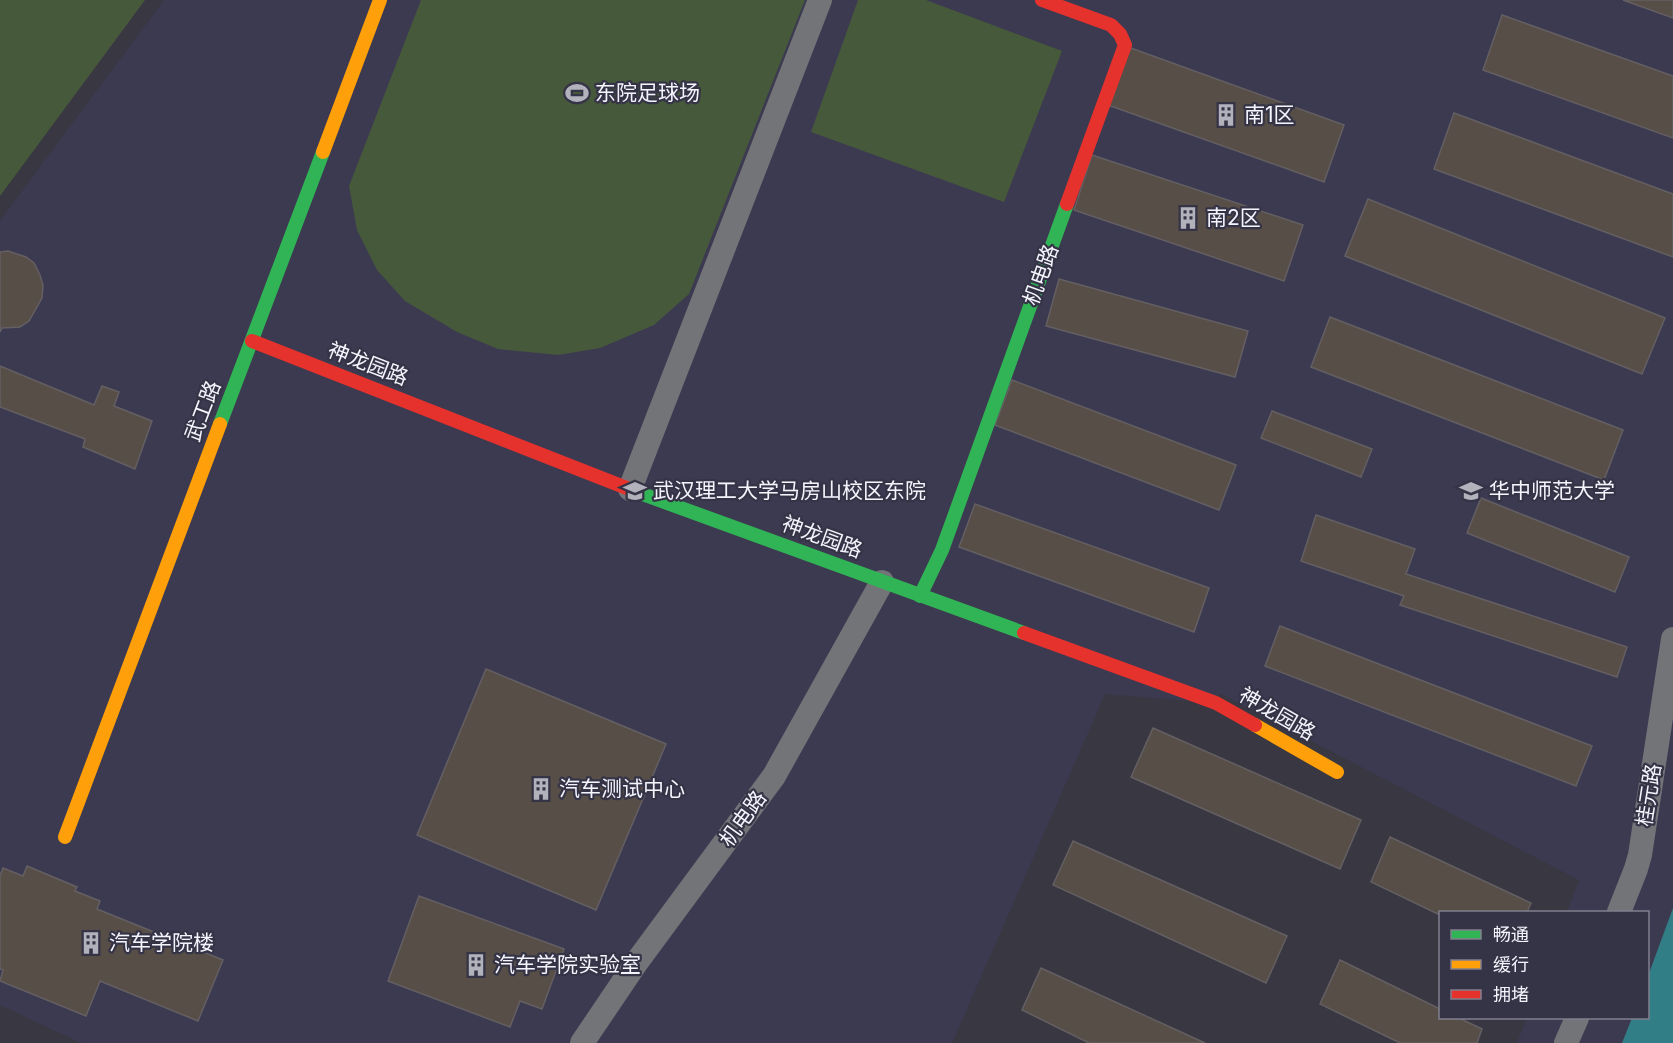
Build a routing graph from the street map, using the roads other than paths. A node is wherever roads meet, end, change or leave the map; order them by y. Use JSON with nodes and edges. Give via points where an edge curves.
{"nodes":[{"id":1,"x":380,"y":0,"type":"edge"},
{"id":2,"x":820,"y":0,"type":"edge"},
{"id":3,"x":1042,"y":0,"type":"edge"},
{"id":4,"x":252,"y":341,"type":"junction"},
{"id":5,"x":630,"y":489,"type":"junction"},
{"id":6,"x":882,"y":582,"type":"junction"},
{"id":7,"x":920,"y":596,"type":"junction"},
{"id":8,"x":1673,"y":639,"type":"edge"},
{"id":9,"x":1337,"y":772,"type":"dead end"},
{"id":10,"x":65,"y":837,"type":"dead end"},
{"id":11,"x":1619,"y":911,"type":"edge"},
{"id":12,"x":1576,"y":1019,"type":"edge"},
{"id":13,"x":582,"y":1043,"type":"edge"},
{"id":14,"x":1566,"y":1043,"type":"edge"}],
"edges":[{"from":1,"to":4,"type":"street","name":"武工路"},
{"from":2,"to":5,"type":"street"},
{"from":3,"to":7,"type":"street","name":"机电路","via":[[1111,26],[1125,45],[942,550]]},
{"from":4,"to":5,"type":"street","name":"神龙园路"},
{"from":4,"to":10,"type":"street","name":"武工路"},
{"from":5,"to":6,"type":"street","name":"神龙园路"},
{"from":6,"to":7,"type":"street","name":"神龙园路"},
{"from":6,"to":13,"type":"street","name":"机电路","via":[[774,776]]},
{"from":7,"to":9,"type":"street","name":"神龙园路","via":[[1216,703]]},
{"from":8,"to":11,"type":"street","name":"桂元路","via":[[1640,855]]},
{"from":12,"to":14,"type":"street"}]}
